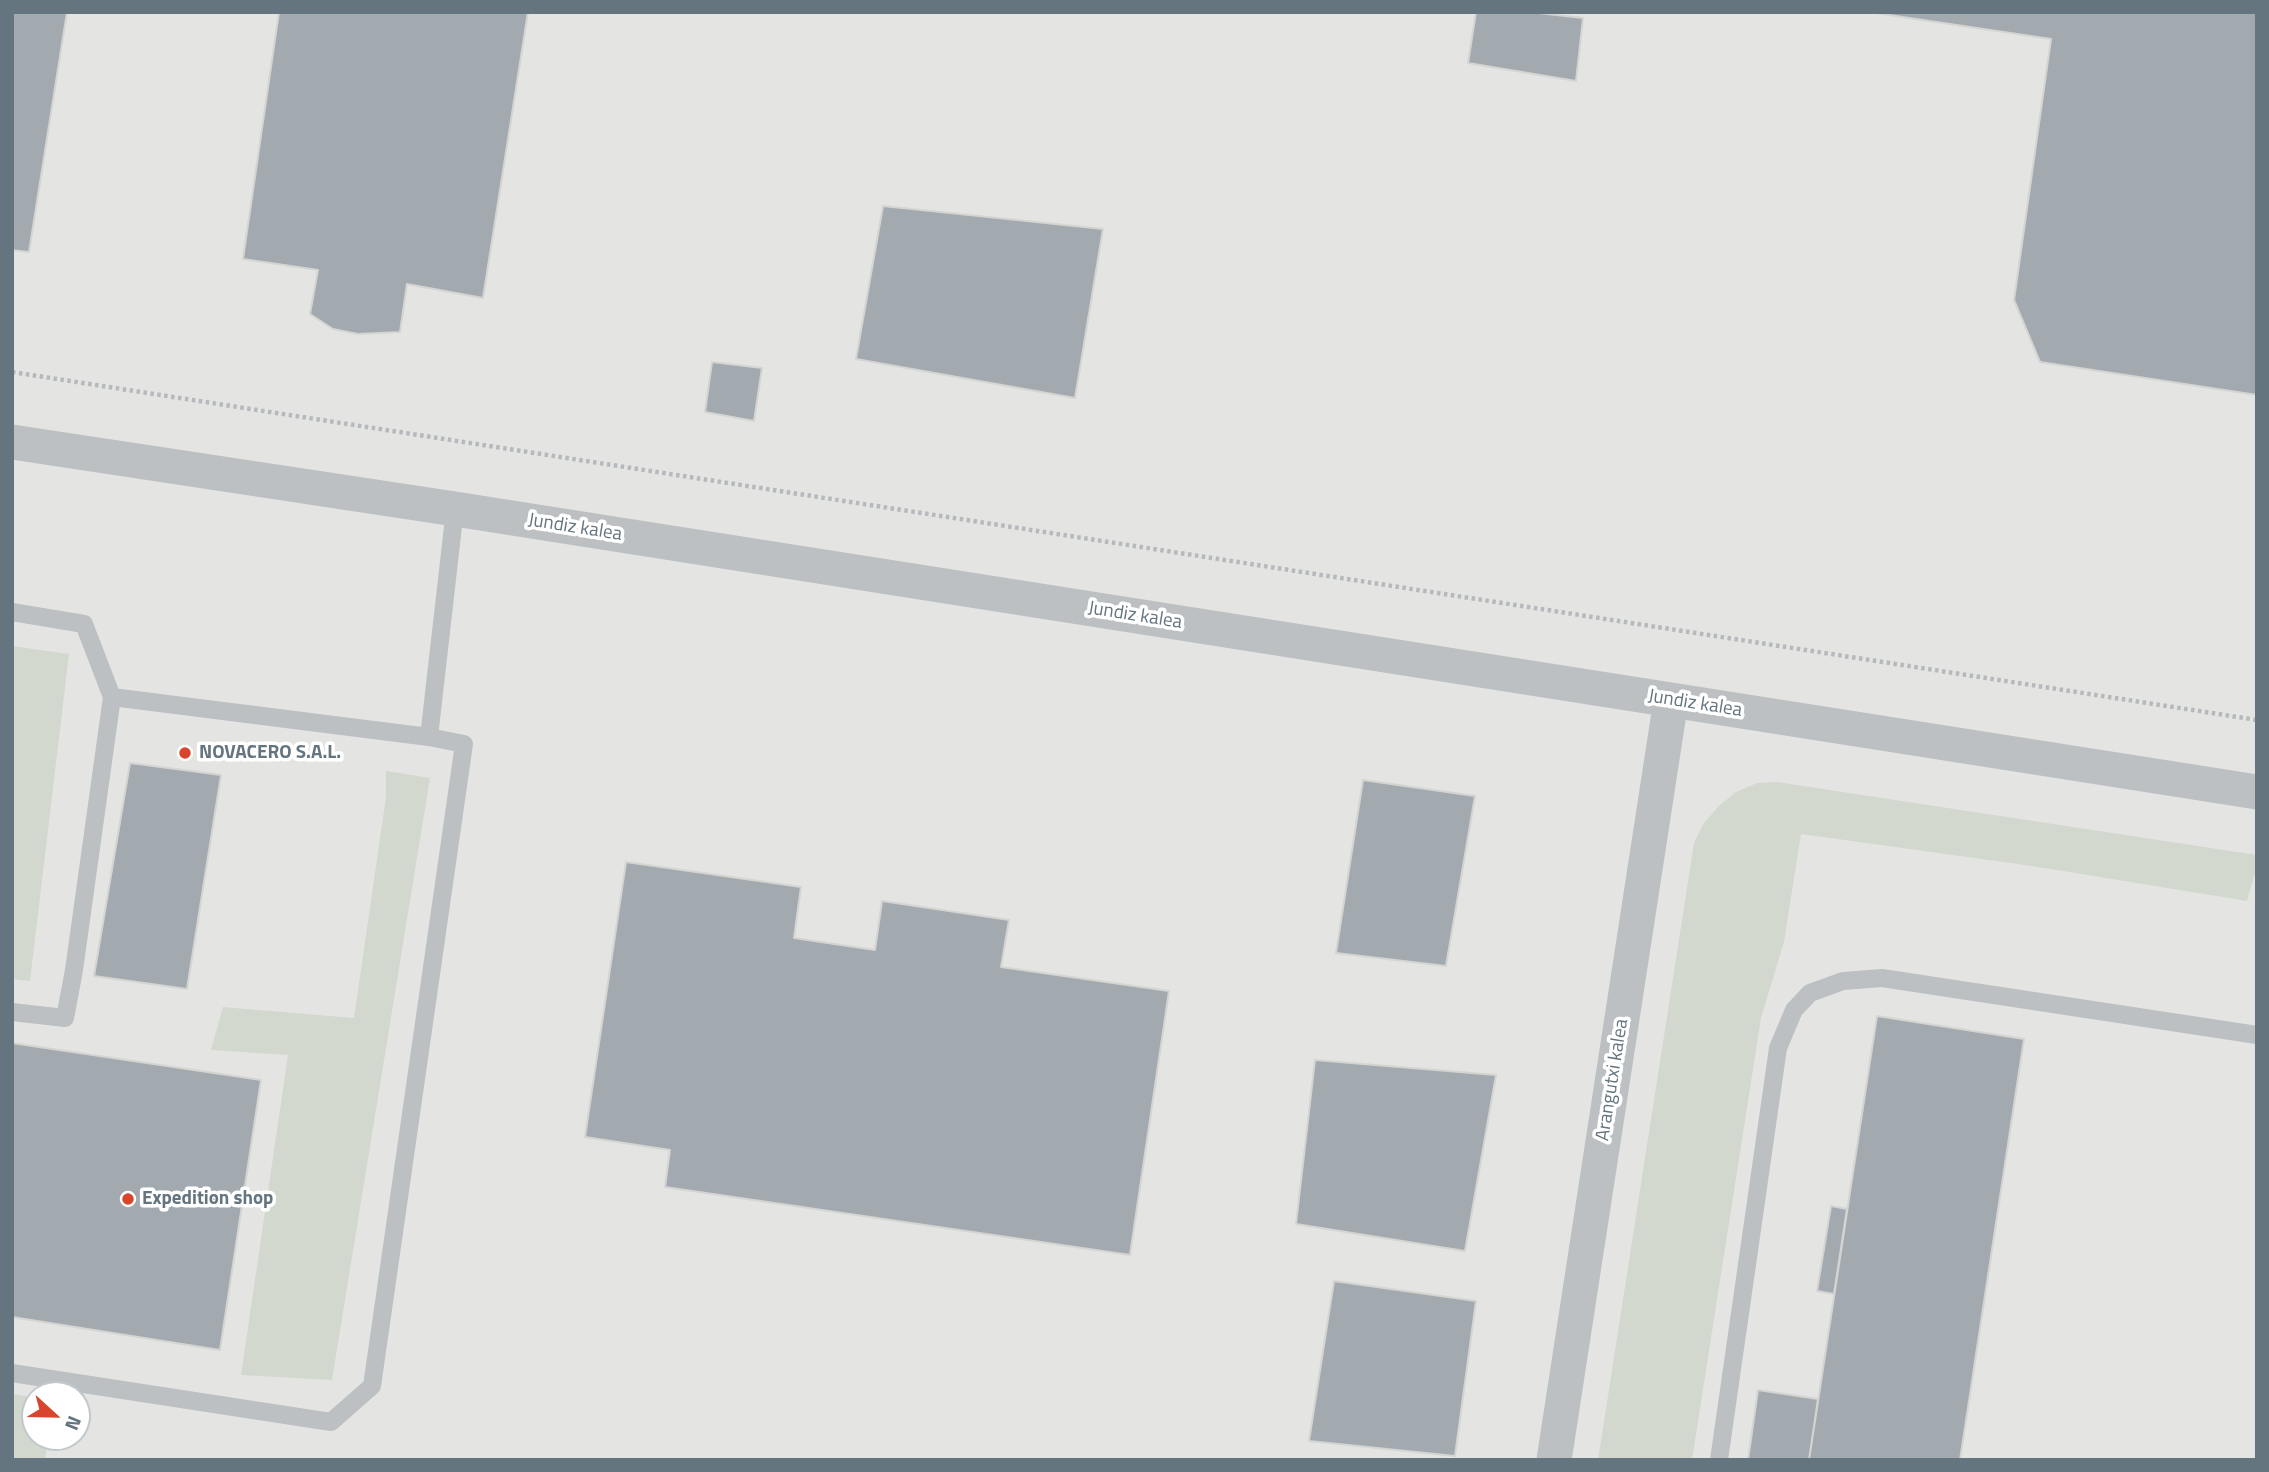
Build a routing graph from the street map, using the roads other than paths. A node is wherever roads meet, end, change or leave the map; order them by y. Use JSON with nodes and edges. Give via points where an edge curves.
{"nodes":[{"id":1,"x":12,"y":442,"type":"edge"},
{"id":2,"x":455,"y":509,"type":"junction"},
{"id":3,"x":12,"y":612,"type":"edge"},
{"id":4,"x":112,"y":697,"type":"junction"},
{"id":5,"x":1671,"y":700,"type":"junction"},
{"id":6,"x":429,"y":737,"type":"junction"},
{"id":7,"x":2257,"y":792,"type":"edge"},
{"id":8,"x":12,"y":1012,"type":"edge"},
{"id":9,"x":2257,"y":1035,"type":"edge"},
{"id":10,"x":12,"y":1373,"type":"edge"},
{"id":11,"x":1554,"y":1460,"type":"edge"},
{"id":12,"x":1719,"y":1460,"type":"edge"}],
"edges":[{"from":1,"to":2,"type":"street","name":"Jundiz kalea"},
{"from":2,"to":5,"type":"street","name":"Jundiz kalea"},
{"from":2,"to":6,"type":"lane"},
{"from":3,"to":4,"type":"lane","via":[[84,624]]},
{"from":4,"to":6,"type":"lane"},
{"from":4,"to":8,"type":"lane","via":[[65,1018]]},
{"from":5,"to":7,"type":"street","name":"Jundiz kalea"},
{"from":5,"to":11,"type":"street","name":"Arangutxi kalea"},
{"from":6,"to":10,"type":"lane","via":[[464,744],[372,1386],[331,1422]]},
{"from":9,"to":12,"type":"lane","via":[[1882,978],[1843,981],[1810,993],[1794,1010],[1777,1048]]}]}
